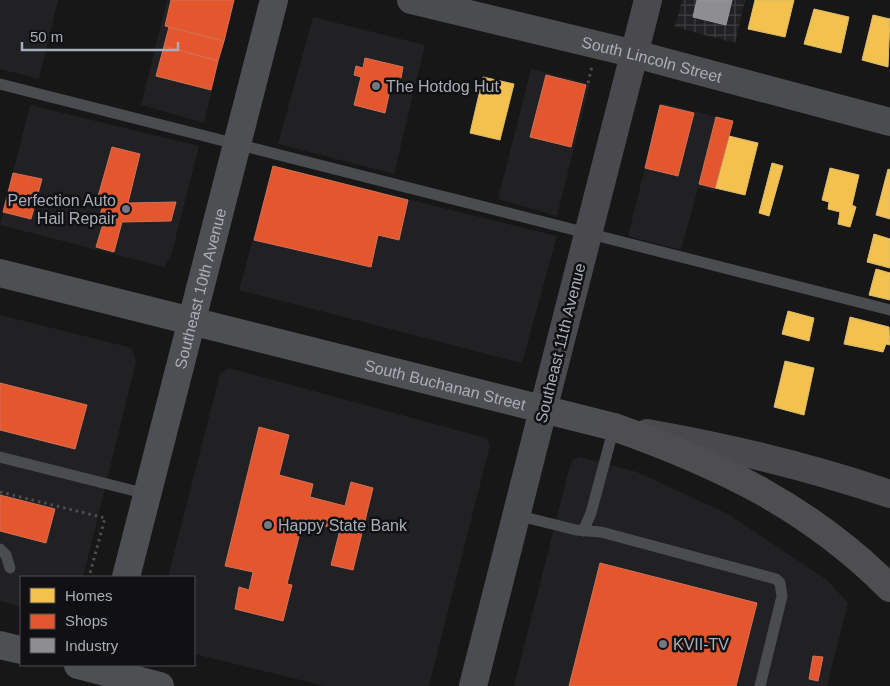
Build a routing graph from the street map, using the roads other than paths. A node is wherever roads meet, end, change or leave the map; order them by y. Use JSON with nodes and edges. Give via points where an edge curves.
{"nodes":[{"id":1,"x":274,"y":0,"type":"edge"},
{"id":2,"x":411,"y":0,"type":"edge"},
{"id":3,"x":648,"y":0,"type":"edge"},
{"id":4,"x":635,"y":54,"type":"junction"},
{"id":5,"x":0,"y":84,"type":"edge"},
{"id":6,"x":890,"y":122,"type":"edge"},
{"id":7,"x":236,"y":145,"type":"junction"},
{"id":8,"x":588,"y":234,"type":"junction"},
{"id":9,"x":0,"y":273,"type":"edge"},
{"id":10,"x":890,"y":310,"type":"edge"},
{"id":11,"x":192,"y":320,"type":"junction"},
{"id":12,"x":543,"y":410,"type":"junction"},
{"id":13,"x":614,"y":427,"type":"junction"},
{"id":14,"x":0,"y":457,"type":"edge"},
{"id":15,"x":147,"y":494,"type":"junction"},
{"id":16,"x":890,"y":494,"type":"edge"},
{"id":17,"x":516,"y":515,"type":"junction"},
{"id":18,"x":583,"y":531,"type":"junction"},
{"id":19,"x":0,"y":549,"type":"edge"},
{"id":20,"x":10,"y":568,"type":"dead end"},
{"id":21,"x":126,"y":576,"type":"edge"},
{"id":22,"x":890,"y":588,"type":"edge"},
{"id":23,"x":0,"y":645,"type":"edge"},
{"id":24,"x":20,"y":650,"type":"edge"},
{"id":25,"x":96,"y":672,"type":"edge"},
{"id":26,"x":160,"y":686,"type":"edge"},
{"id":27,"x":473,"y":686,"type":"edge"},
{"id":28,"x":760,"y":686,"type":"edge"}],
"edges":[{"from":1,"to":7,"type":"main road","name":"Southeast 10th Avenue"},
{"from":2,"to":4,"type":"street","name":"South Lincoln Street"},
{"from":3,"to":4,"type":"main road","name":"Southeast 11th Avenue"},
{"from":4,"to":6,"type":"street","name":"South Lincoln Street"},
{"from":4,"to":8,"type":"main road","name":"Southeast 11th Avenue"},
{"from":5,"to":7,"type":"lane"},
{"from":7,"to":8,"type":"lane"},
{"from":7,"to":11,"type":"main road","name":"Southeast 10th Avenue"},
{"from":8,"to":10,"type":"lane"},
{"from":8,"to":12,"type":"main road","name":"Southeast 11th Avenue"},
{"from":9,"to":11,"type":"main road","name":"South Buchanan Street"},
{"from":11,"to":12,"type":"main road","name":"South Buchanan Street"},
{"from":11,"to":15,"type":"main road","name":"Southeast 10th Avenue"},
{"from":12,"to":13,"type":"main road","name":"South Buchanan Street"},
{"from":12,"to":17,"type":"street","name":"Southeast 11th Avenue"},
{"from":13,"to":16,"type":"main road","name":"South Buchanan Street","via":[[723,446],[785,461]]},
{"from":13,"to":18,"type":"lane","via":[[591,513]]},
{"from":13,"to":22,"type":"highway","via":[[683,453],[773,496],[849,550]]},
{"from":14,"to":15,"type":"lane"},
{"from":15,"to":21,"type":"main road","name":"Southeast 10th Avenue"},
{"from":17,"to":18,"type":"lane"},
{"from":17,"to":27,"type":"street","name":"Southeast 11th Avenue"},
{"from":18,"to":28,"type":"lane","via":[[601,532],[776,578],[782,596]]},
{"from":19,"to":20,"type":"lane"},
{"from":23,"to":24,"type":"main road"},
{"from":25,"to":26,"type":"main road"}]}
